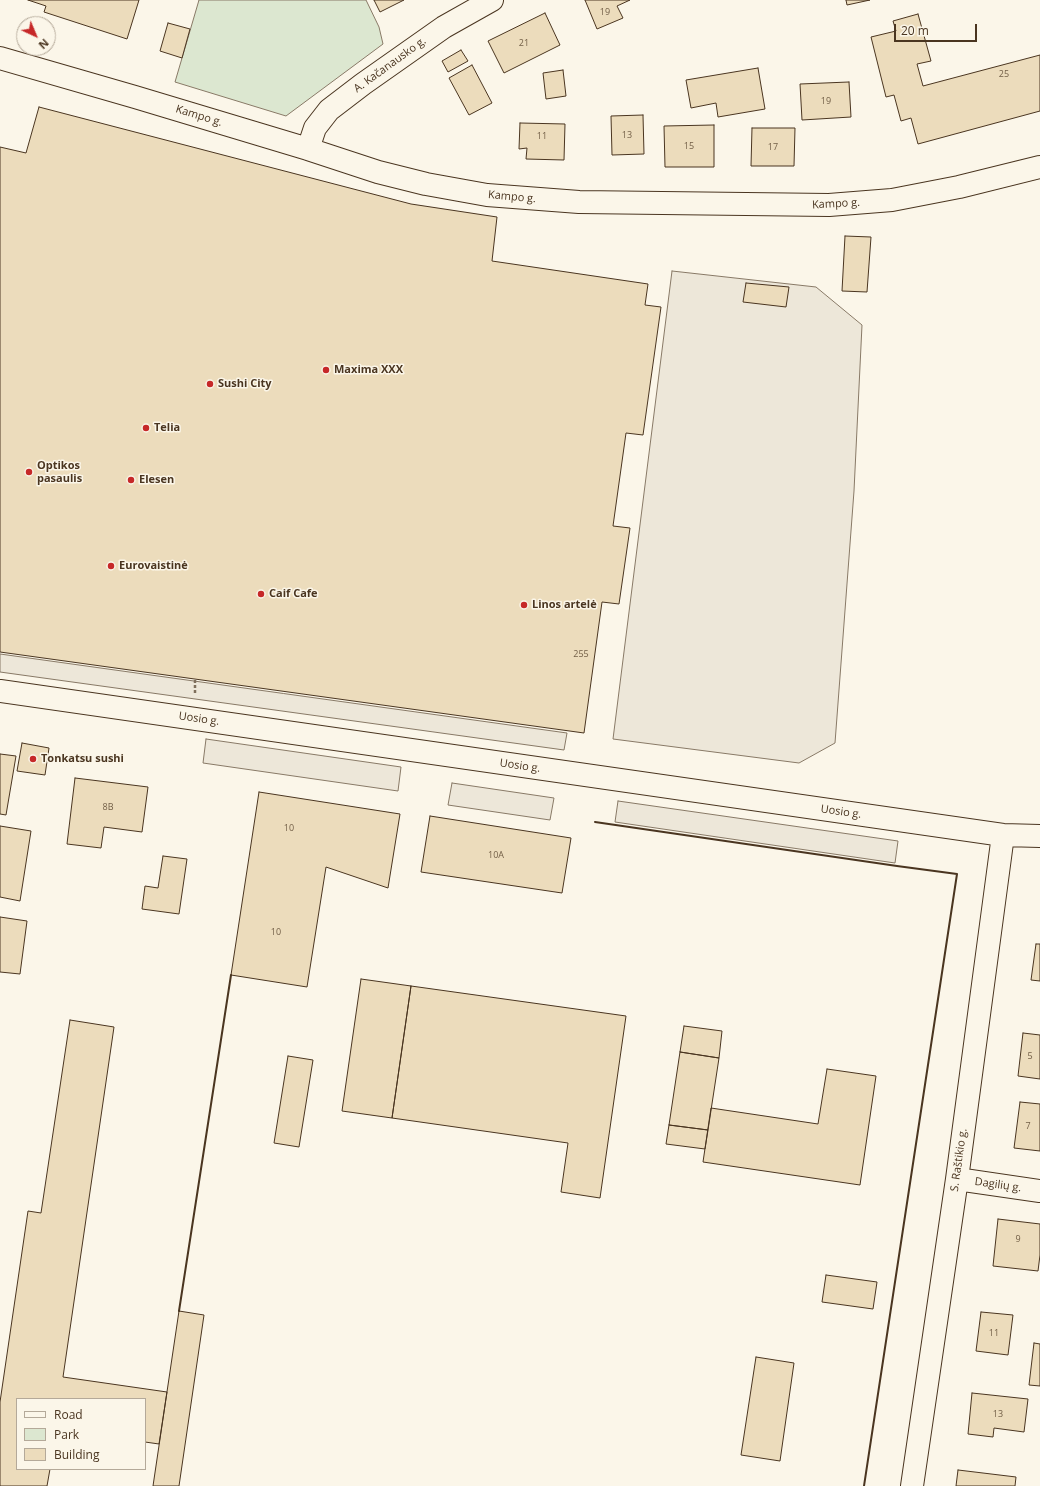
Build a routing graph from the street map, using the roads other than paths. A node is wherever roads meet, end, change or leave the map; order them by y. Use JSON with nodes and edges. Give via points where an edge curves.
{"nodes":[{"id":1,"x":492,"y":0,"type":"edge"},
{"id":2,"x":0,"y":58,"type":"edge"},
{"id":3,"x":308,"y":149,"type":"junction"},
{"id":4,"x":1040,"y":167,"type":"edge"},
{"id":5,"x":0,"y":691,"type":"edge"},
{"id":6,"x":1003,"y":834,"type":"junction"},
{"id":7,"x":1040,"y":836,"type":"edge"},
{"id":8,"x":956,"y":1179,"type":"junction"},
{"id":9,"x":1040,"y":1191,"type":"edge"},
{"id":10,"x":912,"y":1486,"type":"edge"}],
"edges":[{"from":1,"to":3,"type":"street","name":"A. Kačanausko g.","via":[[444,27],[329,110],[315,128]]},
{"from":2,"to":3,"type":"street","name":"Kampo g."},
{"from":3,"to":4,"type":"street","name":"Kampo g.","via":[[378,172],[426,184],[487,195],[579,202],[829,205],[892,200]]},
{"from":5,"to":6,"type":"street","name":"Uosio g."},
{"from":6,"to":7,"type":"street","name":"Uosio g."},
{"from":6,"to":8,"type":"street","name":"S. Raštikio g."},
{"from":8,"to":9,"type":"street","name":"Dagilių g."},
{"from":8,"to":10,"type":"street","name":"S. Raštikio g."}]}
